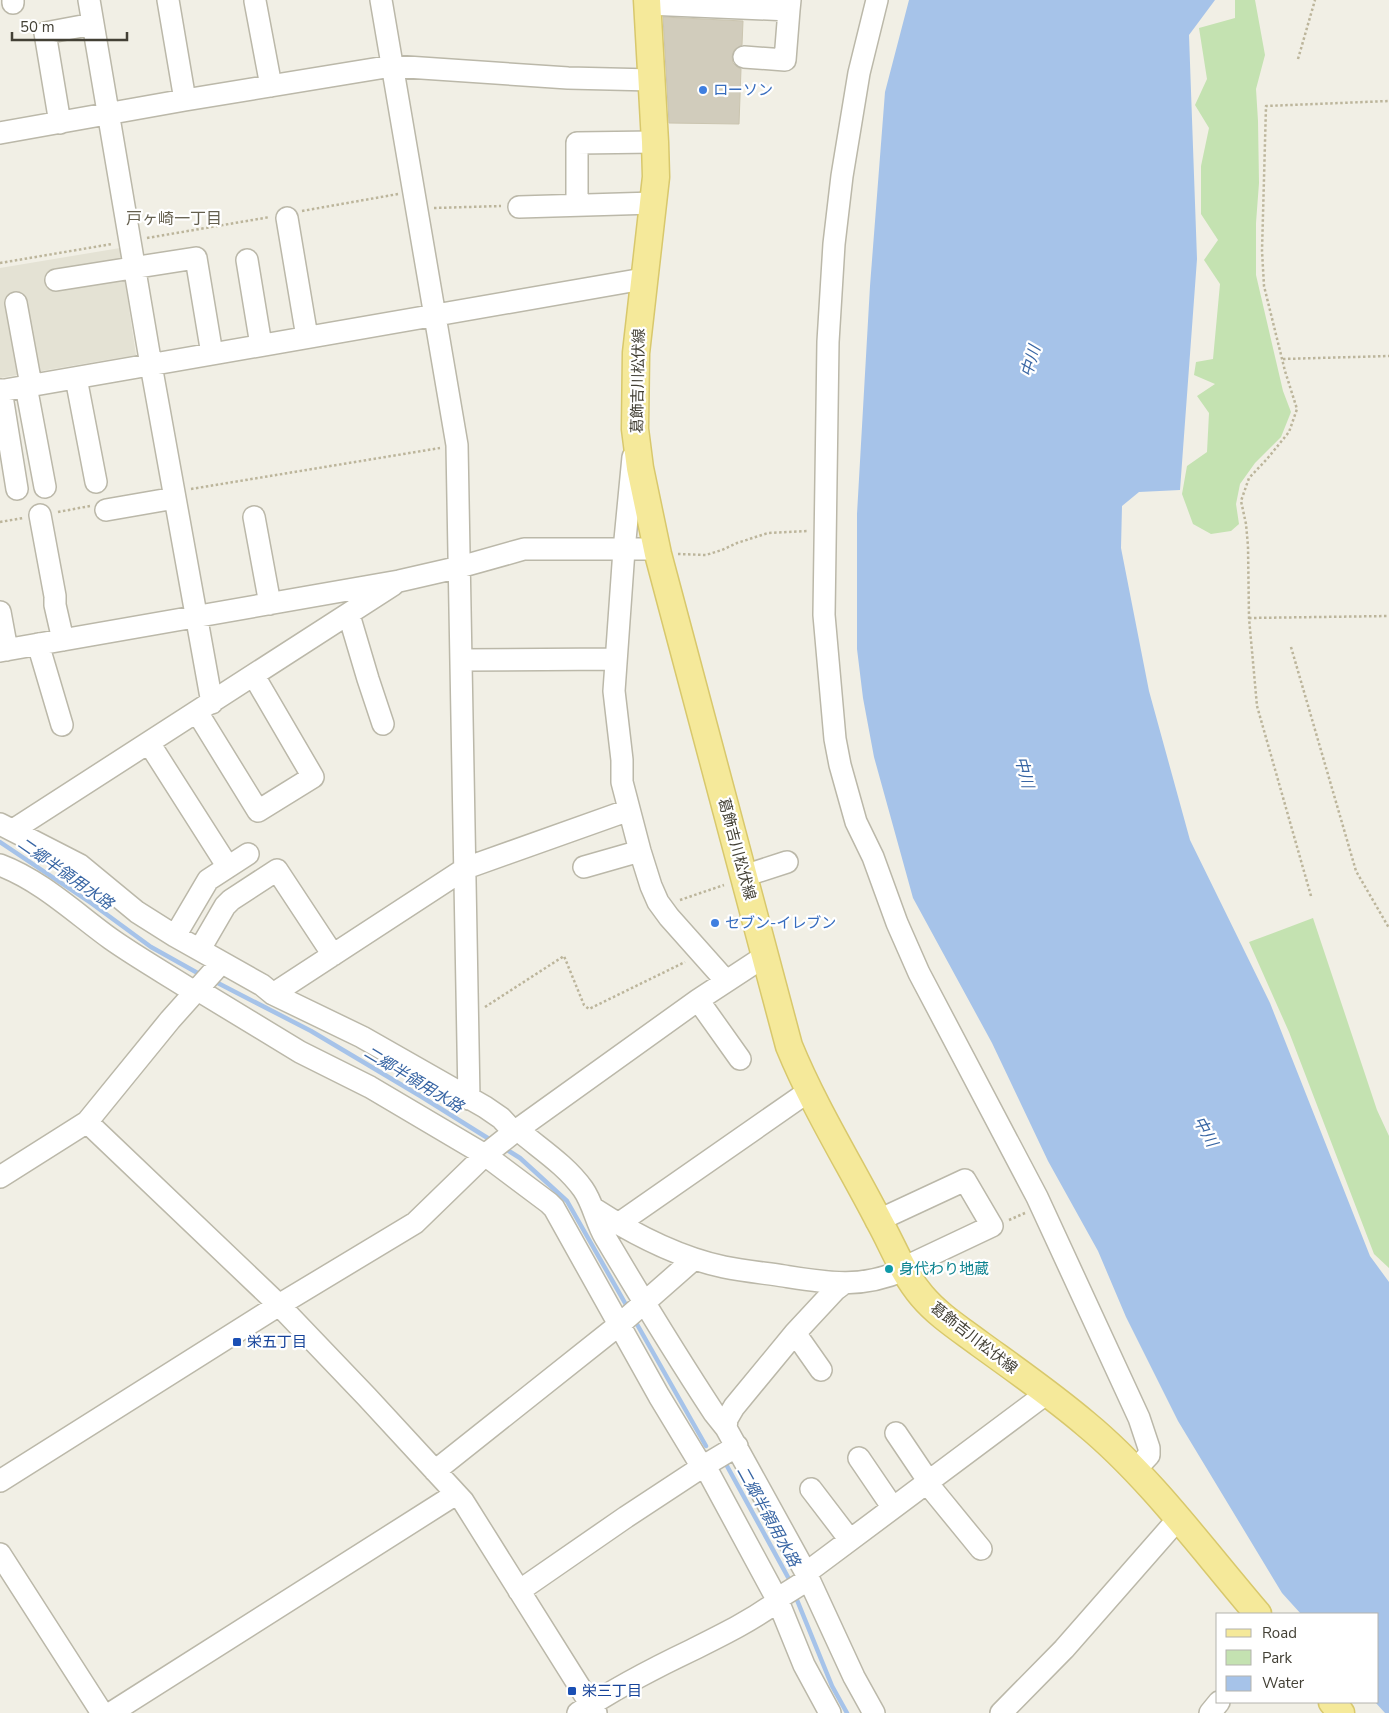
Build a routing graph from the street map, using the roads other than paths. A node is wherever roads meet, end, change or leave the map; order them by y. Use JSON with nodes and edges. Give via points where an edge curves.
{"nodes":[{"id":1,"x":89,"y":0,"type":"edge"},
{"id":2,"x":168,"y":0,"type":"edge"},
{"id":3,"x":381,"y":0,"type":"edge"},
{"id":4,"x":877,"y":0,"type":"edge"},
{"id":5,"x":255,"y":1,"type":"edge"},
{"id":6,"x":647,"y":2,"type":"edge"},
{"id":7,"x":789,"y":5,"type":"edge"},
{"id":8,"x":93,"y":24,"type":"junction"},
{"id":9,"x":744,"y":57,"type":"dead end"},
{"id":10,"x":392,"y":66,"type":"junction"},
{"id":11,"x":652,"y":80,"type":"junction"},
{"id":12,"x":271,"y":86,"type":"junction"},
{"id":13,"x":185,"y":100,"type":"junction"},
{"id":14,"x":109,"y":114,"type":"junction"},
{"id":15,"x":60,"y":123,"type":"junction"},
{"id":16,"x":0,"y":134,"type":"edge"},
{"id":17,"x":656,"y":142,"type":"junction"},
{"id":18,"x":654,"y":203,"type":"junction"},
{"id":19,"x":577,"y":205,"type":"junction"},
{"id":20,"x":520,"y":207,"type":"road end"},
{"id":21,"x":287,"y":215,"type":"road end"},
{"id":22,"x":247,"y":260,"type":"dead end"},
{"id":23,"x":134,"y":267,"type":"junction"},
{"id":24,"x":643,"y":279,"type":"junction"},
{"id":25,"x":56,"y":280,"type":"dead end"},
{"id":26,"x":16,"y":303,"type":"dead end"},
{"id":27,"x":435,"y":315,"type":"junction"},
{"id":28,"x":307,"y":337,"type":"junction"},
{"id":29,"x":261,"y":346,"type":"junction"},
{"id":30,"x":212,"y":354,"type":"junction"},
{"id":31,"x":151,"y":365,"type":"junction"},
{"id":32,"x":76,"y":378,"type":"junction"},
{"id":33,"x":29,"y":386,"type":"junction"},
{"id":34,"x":1,"y":391,"type":"edge"},
{"id":35,"x":636,"y":429,"type":"junction"},
{"id":36,"x":96,"y":482,"type":"dead end"},
{"id":37,"x":46,"y":488,"type":"dead end"},
{"id":38,"x":17,"y":489,"type":"dead end"},
{"id":39,"x":175,"y":495,"type":"junction"},
{"id":40,"x":102,"y":507,"type":"road end"},
{"id":41,"x":40,"y":515,"type":"road end"},
{"id":42,"x":254,"y":517,"type":"dead end"},
{"id":43,"x":624,"y":550,"type":"junction"},
{"id":44,"x":658,"y":552,"type":"junction"},
{"id":45,"x":460,"y":568,"type":"junction"},
{"id":46,"x":399,"y":581,"type":"junction"},
{"id":47,"x":270,"y":604,"type":"junction"},
{"id":48,"x":0,"y":612,"type":"edge"},
{"id":49,"x":349,"y":615,"type":"junction"},
{"id":50,"x":196,"y":617,"type":"junction"},
{"id":51,"x":63,"y":640,"type":"junction"},
{"id":52,"x":38,"y":644,"type":"junction"},
{"id":53,"x":3,"y":651,"type":"edge"},
{"id":54,"x":616,"y":659,"type":"junction"},
{"id":55,"x":462,"y":660,"type":"junction"},
{"id":56,"x":254,"y":676,"type":"junction"},
{"id":57,"x":204,"y":708,"type":"junction"},
{"id":58,"x":383,"y":724,"type":"dead end"},
{"id":59,"x":62,"y":725,"type":"dead end"},
{"id":60,"x":149,"y":743,"type":"junction"},
{"id":61,"x":629,"y":810,"type":"junction"},
{"id":62,"x":7,"y":827,"type":"edge"},
{"id":63,"x":640,"y":851,"type":"junction"},
{"id":64,"x":248,"y":854,"type":"dead end"},
{"id":65,"x":787,"y":862,"type":"dead end"},
{"id":66,"x":0,"y":865,"type":"edge"},
{"id":67,"x":228,"y":867,"type":"junction"},
{"id":68,"x":584,"y":867,"type":"dead end"},
{"id":69,"x":466,"y":868,"type":"junction"},
{"id":70,"x":744,"y":876,"type":"junction"},
{"id":71,"x":175,"y":936,"type":"junction"},
{"id":72,"x":200,"y":949,"type":"junction"},
{"id":73,"x":334,"y":955,"type":"junction"},
{"id":74,"x":765,"y":956,"type":"junction"},
{"id":75,"x":221,"y":963,"type":"junction"},
{"id":76,"x":726,"y":981,"type":"junction"},
{"id":77,"x":198,"y":990,"type":"junction"},
{"id":78,"x":274,"y":994,"type":"junction"},
{"id":79,"x":698,"y":1000,"type":"junction"},
{"id":80,"x":740,"y":1059,"type":"dead end"},
{"id":81,"x":809,"y":1091,"type":"junction"},
{"id":82,"x":469,"y":1099,"type":"junction"},
{"id":83,"x":87,"y":1122,"type":"junction"},
{"id":84,"x":516,"y":1131,"type":"junction"},
{"id":85,"x":485,"y":1155,"type":"junction"},
{"id":86,"x":0,"y":1177,"type":"edge"},
{"id":87,"x":593,"y":1208,"type":"junction"},
{"id":88,"x":879,"y":1220,"type":"junction"},
{"id":89,"x":618,"y":1224,"type":"junction"},
{"id":90,"x":694,"y":1259,"type":"junction"},
{"id":91,"x":903,"y":1269,"type":"junction"},
{"id":92,"x":843,"y":1284,"type":"junction"},
{"id":93,"x":644,"y":1303,"type":"junction"},
{"id":94,"x":279,"y":1305,"type":"junction"},
{"id":95,"x":620,"y":1324,"type":"junction"},
{"id":96,"x":795,"y":1333,"type":"junction"},
{"id":97,"x":821,"y":1370,"type":"dead end"},
{"id":98,"x":1047,"y":1393,"type":"junction"},
{"id":99,"x":726,"y":1428,"type":"junction"},
{"id":100,"x":896,"y":1433,"type":"dead end"},
{"id":101,"x":737,"y":1446,"type":"junction"},
{"id":102,"x":858,"y":1458,"type":"dead end"},
{"id":103,"x":703,"y":1466,"type":"junction"},
{"id":104,"x":1135,"y":1470,"type":"junction"},
{"id":105,"x":435,"y":1471,"type":"junction"},
{"id":106,"x":0,"y":1481,"type":"edge"},
{"id":107,"x":928,"y":1482,"type":"junction"},
{"id":108,"x":811,"y":1489,"type":"dead end"},
{"id":109,"x":456,"y":1494,"type":"junction"},
{"id":110,"x":893,"y":1508,"type":"junction"},
{"id":111,"x":1178,"y":1519,"type":"junction"},
{"id":112,"x":850,"y":1540,"type":"junction"},
{"id":113,"x":980,"y":1549,"type":"dead end"},
{"id":114,"x":0,"y":1554,"type":"edge"},
{"id":115,"x":807,"y":1576,"type":"junction"},
{"id":116,"x":519,"y":1591,"type":"junction"},
{"id":117,"x":778,"y":1600,"type":"junction"},
{"id":118,"x":1257,"y":1613,"type":"edge"},
{"id":119,"x":1218,"y":1703,"type":"edge"},
{"id":120,"x":1333,"y":1703,"type":"edge"},
{"id":121,"x":588,"y":1710,"type":"edge"},
{"id":122,"x":102,"y":1713,"type":"edge"},
{"id":123,"x":111,"y":1713,"type":"edge"},
{"id":124,"x":830,"y":1713,"type":"edge"},
{"id":125,"x":874,"y":1713,"type":"edge"},
{"id":126,"x":1001,"y":1713,"type":"edge"},
{"id":127,"x":1210,"y":1713,"type":"edge"},
{"id":128,"x":1341,"y":1713,"type":"edge"}],
"edges":[{"from":1,"to":8,"type":"street"},
{"from":2,"to":13,"type":"street"},
{"from":3,"to":10,"type":"street"},
{"from":4,"to":104,"type":"street","via":[[859,73],[842,176],[828,342],[824,615],[835,739],[856,822],[919,973],[1042,1206],[1139,1418],[1149,1455]]},
{"from":5,"to":12,"type":"street"},
{"from":6,"to":7,"type":"street"},
{"from":6,"to":11,"type":"main road","name":"葛飾吉川松伏線"},
{"from":7,"to":9,"type":"street","via":[[786,60]]},
{"from":8,"to":14,"type":"street"},
{"from":8,"to":15,"type":"street","via":[[45,33]]},
{"from":10,"to":11,"type":"street","via":[[568,78]]},
{"from":10,"to":12,"type":"street"},
{"from":10,"to":27,"type":"street","via":[[411,200]]},
{"from":11,"to":17,"type":"main road","name":"葛飾吉川松伏線"},
{"from":12,"to":13,"type":"street"},
{"from":13,"to":14,"type":"street"},
{"from":14,"to":15,"type":"street"},
{"from":14,"to":23,"type":"street"},
{"from":15,"to":16,"type":"street"},
{"from":17,"to":18,"type":"main road","name":"葛飾吉川松伏線"},
{"from":17,"to":19,"type":"street","via":[[577,143]]},
{"from":18,"to":19,"type":"street"},
{"from":18,"to":24,"type":"main road","name":"葛飾吉川松伏線"},
{"from":19,"to":20,"type":"street"},
{"from":21,"to":28,"type":"street"},
{"from":22,"to":29,"type":"street"},
{"from":23,"to":25,"type":"street"},
{"from":23,"to":30,"type":"street","via":[[196,258]]},
{"from":23,"to":31,"type":"street"},
{"from":24,"to":27,"type":"street"},
{"from":24,"to":35,"type":"main road","name":"葛飾吉川松伏線","via":[[636,352]]},
{"from":26,"to":33,"type":"street"},
{"from":27,"to":28,"type":"street"},
{"from":27,"to":45,"type":"street","via":[[457,445]]},
{"from":28,"to":29,"type":"street"},
{"from":29,"to":30,"type":"street"},
{"from":30,"to":31,"type":"street"},
{"from":31,"to":32,"type":"street"},
{"from":31,"to":39,"type":"street"},
{"from":32,"to":33,"type":"street"},
{"from":32,"to":36,"type":"street"},
{"from":33,"to":34,"type":"street"},
{"from":33,"to":37,"type":"street"},
{"from":34,"to":38,"type":"street"},
{"from":35,"to":43,"type":"street"},
{"from":35,"to":44,"type":"main road","name":"葛飾吉川松伏線","via":[[640,468]]},
{"from":39,"to":40,"type":"street"},
{"from":39,"to":50,"type":"street"},
{"from":41,"to":51,"type":"street"},
{"from":42,"to":47,"type":"street"},
{"from":43,"to":44,"type":"street"},
{"from":43,"to":45,"type":"street","via":[[524,548]]},
{"from":43,"to":54,"type":"street"},
{"from":44,"to":70,"type":"main road","name":"葛飾吉川松伏線"},
{"from":45,"to":46,"type":"street"},
{"from":45,"to":55,"type":"street"},
{"from":46,"to":47,"type":"street"},
{"from":46,"to":49,"type":"street"},
{"from":47,"to":50,"type":"street"},
{"from":48,"to":53,"type":"street"},
{"from":49,"to":56,"type":"street"},
{"from":49,"to":58,"type":"street"},
{"from":50,"to":51,"type":"street"},
{"from":50,"to":57,"type":"street"},
{"from":51,"to":52,"type":"street"},
{"from":52,"to":53,"type":"street"},
{"from":52,"to":59,"type":"street"},
{"from":54,"to":55,"type":"street"},
{"from":54,"to":61,"type":"street","via":[[614,690],[622,782]]},
{"from":55,"to":69,"type":"street"},
{"from":56,"to":57,"type":"street"},
{"from":56,"to":57,"type":"street","via":[[313,777],[258,811]]},
{"from":57,"to":60,"type":"street"},
{"from":60,"to":62,"type":"street"},
{"from":60,"to":67,"type":"street"},
{"from":61,"to":63,"type":"street"},
{"from":61,"to":69,"type":"street"},
{"from":62,"to":71,"type":"street","via":[[80,865],[137,912]]},
{"from":63,"to":68,"type":"street"},
{"from":63,"to":76,"type":"street","via":[[661,907]]},
{"from":64,"to":67,"type":"street"},
{"from":65,"to":70,"type":"street"},
{"from":66,"to":77,"type":"street","via":[[44,888],[113,940]]},
{"from":67,"to":71,"type":"street","via":[[208,880]]},
{"from":69,"to":73,"type":"street"},
{"from":69,"to":82,"type":"street"},
{"from":70,"to":74,"type":"main road","name":"葛飾吉川松伏線"},
{"from":71,"to":72,"type":"street"},
{"from":72,"to":73,"type":"street","via":[[225,906],[277,870]]},
{"from":72,"to":75,"type":"street"},
{"from":73,"to":78,"type":"street"},
{"from":74,"to":76,"type":"street"},
{"from":74,"to":81,"type":"main road","name":"葛飾吉川松伏線","via":[[789,1046]]},
{"from":75,"to":77,"type":"street"},
{"from":75,"to":78,"type":"street"},
{"from":76,"to":79,"type":"street"},
{"from":77,"to":83,"type":"street"},
{"from":77,"to":85,"type":"street","via":[[300,1052],[370,1087]]},
{"from":78,"to":82,"type":"street","via":[[362,1036]]},
{"from":79,"to":80,"type":"street"},
{"from":79,"to":84,"type":"street"},
{"from":81,"to":88,"type":"main road","name":"葛飾吉川松伏線"},
{"from":81,"to":89,"type":"street"},
{"from":82,"to":84,"type":"street"},
{"from":83,"to":86,"type":"street"},
{"from":83,"to":94,"type":"street"},
{"from":84,"to":85,"type":"street"},
{"from":84,"to":87,"type":"street","via":[[574,1178]]},
{"from":85,"to":94,"type":"street","via":[[415,1224]]},
{"from":85,"to":95,"type":"street","via":[[554,1208]]},
{"from":87,"to":89,"type":"street"},
{"from":87,"to":93,"type":"street","via":[[598,1226]]},
{"from":88,"to":91,"type":"main road","name":"葛飾吉川松伏線"},
{"from":88,"to":91,"type":"street","via":[[965,1180],[992,1226]]},
{"from":89,"to":90,"type":"street"},
{"from":90,"to":92,"type":"street","via":[[725,1267]]},
{"from":90,"to":93,"type":"street"},
{"from":91,"to":92,"type":"street","via":[[883,1278]]},
{"from":91,"to":98,"type":"main road","name":"葛飾吉川松伏線","via":[[936,1310]]},
{"from":92,"to":96,"type":"street"},
{"from":93,"to":95,"type":"street"},
{"from":93,"to":99,"type":"street"},
{"from":94,"to":105,"type":"street"},
{"from":94,"to":106,"type":"street"},
{"from":95,"to":103,"type":"street","via":[[659,1396]]},
{"from":95,"to":105,"type":"street"},
{"from":96,"to":97,"type":"street"},
{"from":96,"to":99,"type":"street","via":[[734,1407]]},
{"from":98,"to":104,"type":"main road","name":"葛飾吉川松伏線"},
{"from":98,"to":107,"type":"street"},
{"from":99,"to":101,"type":"street"},
{"from":100,"to":107,"type":"street"},
{"from":101,"to":103,"type":"street"},
{"from":101,"to":115,"type":"street"},
{"from":102,"to":110,"type":"street"},
{"from":103,"to":116,"type":"street"},
{"from":103,"to":117,"type":"street"},
{"from":104,"to":111,"type":"main road","name":"葛飾吉川松伏線"},
{"from":105,"to":109,"type":"street"},
{"from":107,"to":110,"type":"street"},
{"from":107,"to":113,"type":"street"},
{"from":108,"to":112,"type":"street"},
{"from":109,"to":116,"type":"street"},
{"from":109,"to":123,"type":"street"},
{"from":110,"to":112,"type":"street"},
{"from":111,"to":118,"type":"main road","name":"葛飾吉川松伏線"},
{"from":111,"to":126,"type":"street","via":[[1064,1649]]},
{"from":112,"to":115,"type":"street"},
{"from":114,"to":122,"type":"street"},
{"from":115,"to":117,"type":"street"},
{"from":115,"to":125,"type":"street"},
{"from":116,"to":121,"type":"street"},
{"from":117,"to":121,"type":"street","via":[[764,1612],[640,1676]]},
{"from":117,"to":124,"type":"street","via":[[804,1665]]},
{"from":119,"to":127,"type":"street"},
{"from":120,"to":128,"type":"main road"}]}
